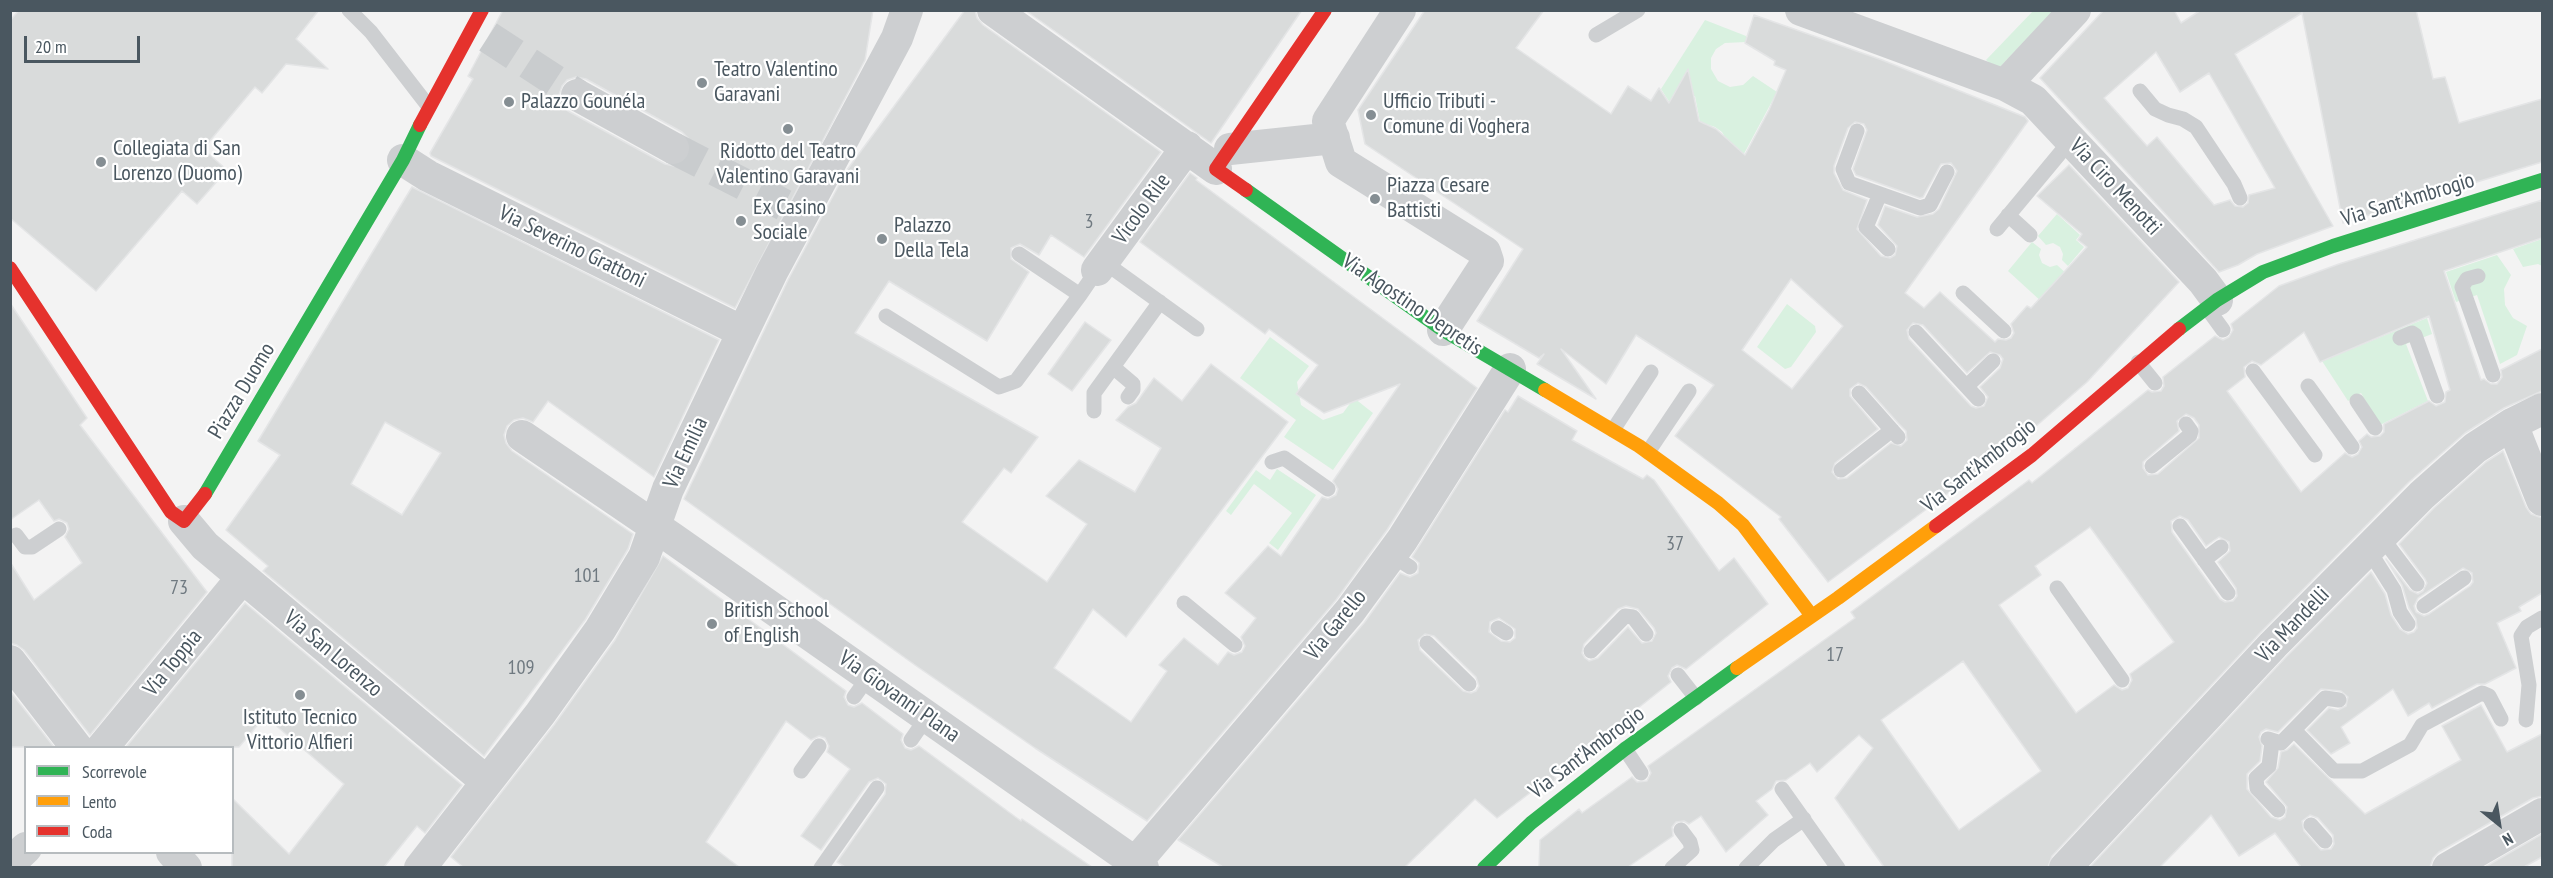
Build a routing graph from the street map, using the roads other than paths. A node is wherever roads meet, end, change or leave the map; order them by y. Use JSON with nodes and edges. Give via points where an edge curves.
{"nodes":[{"id":1,"x":349,"y":10,"type":"edge"},
{"id":2,"x":907,"y":10,"type":"edge"},
{"id":3,"x":993,"y":10,"type":"edge"},
{"id":4,"x":1325,"y":10,"type":"edge"},
{"id":5,"x":1400,"y":10,"type":"edge"},
{"id":6,"x":1638,"y":10,"type":"edge"},
{"id":7,"x":1801,"y":10,"type":"edge"},
{"id":8,"x":2075,"y":10,"type":"edge"},
{"id":9,"x":481,"y":25,"type":"edge"},
{"id":10,"x":1596,"y":36,"type":"dead end"},
{"id":11,"x":2005,"y":85,"type":"junction"},
{"id":12,"x":2140,"y":91,"type":"dead end"},
{"id":13,"x":577,"y":94,"type":"tunnel mouth"},
{"id":14,"x":429,"y":107,"type":"junction"},
{"id":15,"x":1857,"y":131,"type":"dead end"},
{"id":16,"x":1334,"y":138,"type":"junction"},
{"id":17,"x":2071,"y":140,"type":"junction"},
{"id":18,"x":1187,"y":147,"type":"junction"},
{"id":19,"x":674,"y":148,"type":"tunnel mouth"},
{"id":20,"x":1223,"y":159,"type":"junction"},
{"id":21,"x":403,"y":160,"type":"junction"},
{"id":22,"x":1947,"y":172,"type":"dead end"},
{"id":23,"x":2542,"y":180,"type":"edge"},
{"id":24,"x":1880,"y":194,"type":"junction"},
{"id":25,"x":2240,"y":198,"type":"dead end"},
{"id":26,"x":2008,"y":215,"type":"junction"},
{"id":27,"x":1997,"y":229,"type":"dead end"},
{"id":28,"x":2030,"y":235,"type":"dead end"},
{"id":29,"x":1888,"y":249,"type":"dead end"},
{"id":30,"x":1019,"y":254,"type":"dead end"},
{"id":31,"x":10,"y":268,"type":"edge"},
{"id":32,"x":1094,"y":276,"type":"junction"},
{"id":33,"x":2478,"y":276,"type":"dead end"},
{"id":34,"x":1963,"y":293,"type":"dead end"},
{"id":35,"x":1160,"y":302,"type":"junction"},
{"id":36,"x":2212,"y":304,"type":"junction"},
{"id":37,"x":885,"y":316,"type":"dead end"},
{"id":38,"x":1197,"y":329,"type":"dead end"},
{"id":39,"x":1443,"y":330,"type":"junction"},
{"id":40,"x":2223,"y":330,"type":"dead end"},
{"id":41,"x":2004,"y":331,"type":"dead end"},
{"id":42,"x":743,"y":332,"type":"junction"},
{"id":43,"x":1916,"y":332,"type":"dead end"},
{"id":44,"x":2400,"y":338,"type":"dead end"},
{"id":45,"x":1993,"y":361,"type":"dead end"},
{"id":46,"x":2138,"y":362,"type":"junction"},
{"id":47,"x":1113,"y":367,"type":"junction"},
{"id":48,"x":1510,"y":369,"type":"junction"},
{"id":49,"x":2253,"y":371,"type":"dead end"},
{"id":50,"x":1651,"y":372,"type":"dead end"},
{"id":51,"x":2493,"y":375,"type":"dead end"},
{"id":52,"x":2155,"y":383,"type":"dead end"},
{"id":53,"x":1967,"y":386,"type":"junction"},
{"id":54,"x":2308,"y":386,"type":"dead end"},
{"id":55,"x":1689,"y":391,"type":"dead end"},
{"id":56,"x":1859,"y":393,"type":"dead end"},
{"id":57,"x":2074,"y":396,"type":"dead end"},
{"id":58,"x":2437,"y":396,"type":"dead end"},
{"id":59,"x":1128,"y":397,"type":"dead end"},
{"id":60,"x":1978,"y":399,"type":"dead end"},
{"id":61,"x":2357,"y":401,"type":"dead end"},
{"id":62,"x":2086,"y":407,"type":"junction"},
{"id":63,"x":2542,"y":409,"type":"edge"},
{"id":64,"x":1094,"y":411,"type":"dead end"},
{"id":65,"x":2510,"y":419,"type":"junction"},
{"id":66,"x":2186,"y":424,"type":"dead end"},
{"id":67,"x":2375,"y":428,"type":"dead end"},
{"id":68,"x":1614,"y":430,"type":"junction"},
{"id":69,"x":522,"y":436,"type":"dead end"},
{"id":70,"x":2020,"y":443,"type":"dead end"},
{"id":71,"x":2352,"y":447,"type":"dead end"},
{"id":72,"x":1648,"y":452,"type":"junction"},
{"id":73,"x":2032,"y":455,"type":"junction"},
{"id":74,"x":2314,"y":455,"type":"dead end"},
{"id":75,"x":1272,"y":462,"type":"dead end"},
{"id":76,"x":2152,"y":466,"type":"dead end"},
{"id":77,"x":1841,"y":470,"type":"dead end"},
{"id":78,"x":1328,"y":489,"type":"dead end"},
{"id":79,"x":1944,"y":496,"type":"dead end"},
{"id":80,"x":2542,"y":500,"type":"edge"},
{"id":81,"x":1956,"y":512,"type":"junction"},
{"id":82,"x":184,"y":521,"type":"junction"},
{"id":83,"x":656,"y":526,"type":"junction"},
{"id":84,"x":2180,"y":526,"type":"dead end"},
{"id":85,"x":59,"y":529,"type":"dead end"},
{"id":86,"x":16,"y":535,"type":"dead end"},
{"id":87,"x":2373,"y":543,"type":"junction"},
{"id":88,"x":2221,"y":547,"type":"dead end"},
{"id":89,"x":2204,"y":560,"type":"junction"},
{"id":90,"x":242,"y":578,"type":"junction"},
{"id":91,"x":2464,"y":578,"type":"dead end"},
{"id":92,"x":2417,"y":584,"type":"dead end"},
{"id":93,"x":2057,"y":588,"type":"dead end"},
{"id":94,"x":2228,"y":593,"type":"dead end"},
{"id":95,"x":1184,"y":603,"type":"dead end"},
{"id":96,"x":2424,"y":606,"type":"dead end"},
{"id":97,"x":1812,"y":616,"type":"junction"},
{"id":98,"x":2542,"y":618,"type":"edge"},
{"id":99,"x":2408,"y":624,"type":"dead end"},
{"id":100,"x":1646,"y":634,"type":"dead end"},
{"id":101,"x":1426,"y":643,"type":"dead end"},
{"id":102,"x":1234,"y":645,"type":"dead end"},
{"id":103,"x":1591,"y":651,"type":"dead end"},
{"id":104,"x":10,"y":661,"type":"edge"},
{"id":105,"x":1678,"y":675,"type":"dead end"},
{"id":106,"x":2122,"y":680,"type":"dead end"},
{"id":107,"x":1469,"y":684,"type":"dead end"},
{"id":108,"x":1696,"y":698,"type":"junction"},
{"id":109,"x":2338,"y":700,"type":"dead end"},
{"id":110,"x":2502,"y":719,"type":"dead end"},
{"id":111,"x":2526,"y":720,"type":"dead end"},
{"id":112,"x":2294,"y":730,"type":"junction"},
{"id":113,"x":76,"y":746,"type":"edge"},
{"id":114,"x":103,"y":746,"type":"edge"},
{"id":115,"x":819,"y":746,"type":"dead end"},
{"id":116,"x":1625,"y":749,"type":"junction"},
{"id":117,"x":801,"y":771,"type":"dead end"},
{"id":118,"x":1641,"y":773,"type":"dead end"},
{"id":119,"x":488,"y":782,"type":"junction"},
{"id":120,"x":877,"y":788,"type":"dead end"},
{"id":121,"x":1782,"y":789,"type":"dead end"},
{"id":122,"x":2278,"y":810,"type":"dead end"},
{"id":123,"x":2542,"y":814,"type":"edge"},
{"id":124,"x":1804,"y":819,"type":"junction"},
{"id":125,"x":2312,"y":825,"type":"dead end"},
{"id":126,"x":1681,"y":830,"type":"dead end"},
{"id":127,"x":2325,"y":841,"type":"dead end"},
{"id":128,"x":24,"y":850,"type":"edge"},
{"id":129,"x":174,"y":854,"type":"edge"},
{"id":130,"x":1127,"y":862,"type":"edge"},
{"id":131,"x":10,"y":863,"type":"edge"},
{"id":132,"x":428,"y":864,"type":"edge"},
{"id":133,"x":186,"y":867,"type":"edge"},
{"id":134,"x":821,"y":867,"type":"edge"},
{"id":135,"x":1485,"y":867,"type":"edge"},
{"id":136,"x":1672,"y":867,"type":"edge"},
{"id":137,"x":1746,"y":867,"type":"edge"},
{"id":138,"x":1838,"y":867,"type":"edge"},
{"id":139,"x":2065,"y":867,"type":"edge"},
{"id":140,"x":2448,"y":867,"type":"edge"}],
"edges":[{"from":1,"to":14,"type":"lane"},
{"from":2,"to":42,"type":"street","name":"Via Emilia","via":[[897,38],[793,210]]},
{"from":3,"to":18,"type":"street","name":"Via Agostino Depretis"},
{"from":4,"to":20,"type":"street"},
{"from":5,"to":16,"type":"street","via":[[1328,121]]},
{"from":6,"to":10,"type":"lane"},
{"from":7,"to":11,"type":"street","name":"Via Ciro Menotti","via":[[1888,52]]},
{"from":8,"to":11,"type":"street"},
{"from":9,"to":14,"type":"street","name":"Piazza Duomo"},
{"from":11,"to":17,"type":"street","name":"Via Ciro Menotti","via":[[2033,100]]},
{"from":12,"to":25,"type":"lane","via":[[2155,109],[2183,118],[2196,127]]},
{"from":13,"to":19,"type":"street"},
{"from":14,"to":21,"type":"street","name":"Piazza Duomo"},
{"from":15,"to":24,"type":"lane","via":[[1843,169],[1849,183]]},
{"from":16,"to":20,"type":"street"},
{"from":16,"to":39,"type":"street","via":[[1341,162],[1485,252],[1488,261]]},
{"from":17,"to":26,"type":"lane"},
{"from":17,"to":36,"type":"street","name":"Via Ciro Menotti","via":[[2203,281]]},
{"from":18,"to":20,"type":"street","name":"Via Agostino Depretis"},
{"from":18,"to":32,"type":"street","name":"Vicolo Rile"},
{"from":20,"to":39,"type":"street","name":"Via Agostino Depretis"},
{"from":21,"to":42,"type":"street","name":"Via Severino Grattoni"},
{"from":21,"to":82,"type":"street","name":"Piazza Duomo","via":[[200,502]]},
{"from":22,"to":24,"type":"lane","via":[[1930,205],[1920,208]]},
{"from":23,"to":36,"type":"street","name":"Via Sant'Ambrogio","via":[[2262,265]]},
{"from":24,"to":29,"type":"lane","via":[[1866,227]]},
{"from":26,"to":27,"type":"lane"},
{"from":26,"to":28,"type":"lane"},
{"from":30,"to":32,"type":"lane"},
{"from":31,"to":82,"type":"street","via":[[136,474]]},
{"from":32,"to":35,"type":"lane"},
{"from":32,"to":37,"type":"lane","via":[[1016,381],[999,387]]},
{"from":33,"to":51,"type":"lane","via":[[2467,279],[2462,287]]},
{"from":34,"to":41,"type":"lane"},
{"from":35,"to":38,"type":"lane"},
{"from":35,"to":47,"type":"lane"},
{"from":36,"to":40,"type":"lane"},
{"from":36,"to":46,"type":"street","name":"Via Sant'Ambrogio"},
{"from":39,"to":48,"type":"street","name":"Via Agostino Depretis"},
{"from":42,"to":83,"type":"street","name":"Via Emilia","via":[[668,489]]},
{"from":43,"to":53,"type":"lane"},
{"from":44,"to":58,"type":"lane","via":[[2415,335]]},
{"from":45,"to":53,"type":"lane"},
{"from":46,"to":52,"type":"lane"},
{"from":46,"to":62,"type":"street","name":"Via Sant'Ambrogio"},
{"from":47,"to":59,"type":"lane","via":[[1132,384]]},
{"from":47,"to":64,"type":"lane","via":[[1094,393]]},
{"from":48,"to":68,"type":"street","name":"Via Agostino Depretis"},
{"from":48,"to":130,"type":"street","name":"Via Garello","via":[[1398,548],[1375,593],[1350,611],[1281,683]]},
{"from":49,"to":74,"type":"lane"},
{"from":50,"to":68,"type":"lane"},
{"from":53,"to":60,"type":"lane"},
{"from":54,"to":71,"type":"lane"},
{"from":55,"to":72,"type":"lane"},
{"from":56,"to":77,"type":"lane","via":[[1895,433]]},
{"from":57,"to":62,"type":"lane"},
{"from":61,"to":67,"type":"lane"},
{"from":62,"to":73,"type":"street","name":"Via Sant'Ambrogio"},
{"from":63,"to":65,"type":"street","name":"Via Mandelli"},
{"from":65,"to":80,"type":"street"},
{"from":65,"to":87,"type":"street","name":"Via Mandelli","via":[[2467,446],[2408,500]]},
{"from":66,"to":76,"type":"lane","via":[[2192,431],[2190,435]]},
{"from":68,"to":72,"type":"street","name":"Via Agostino Depretis"},
{"from":69,"to":83,"type":"street","name":"Via Giovanni Plana"},
{"from":70,"to":73,"type":"lane"},
{"from":72,"to":97,"type":"street","name":"Via Agostino Depretis","via":[[1743,525]]},
{"from":73,"to":81,"type":"street","name":"Via Sant'Ambrogio"},
{"from":75,"to":78,"type":"lane","via":[[1284,458]]},
{"from":79,"to":81,"type":"lane"},
{"from":81,"to":97,"type":"street","name":"Via Sant'Ambrogio"},
{"from":82,"to":90,"type":"street","name":"Via San Lorenzo","via":[[205,546]]},
{"from":83,"to":119,"type":"street","name":"Via Emilia","via":[[645,556],[600,630]]},
{"from":83,"to":130,"type":"street","name":"Via Giovanni Plana","via":[[919,729]]},
{"from":84,"to":89,"type":"lane"},
{"from":85,"to":86,"type":"lane","via":[[32,547],[25,547]]},
{"from":87,"to":92,"type":"lane"},
{"from":87,"to":99,"type":"lane","via":[[2374,560],[2394,590]]},
{"from":87,"to":139,"type":"street","name":"Via Mandelli","via":[[2278,641],[2229,703],[2170,747],[2091,851]]},
{"from":88,"to":89,"type":"lane"},
{"from":89,"to":94,"type":"lane"},
{"from":90,"to":114,"type":"street","name":"Via Toppia"},
{"from":90,"to":119,"type":"street","name":"Via San Lorenzo"},
{"from":91,"to":96,"type":"lane"},
{"from":93,"to":106,"type":"lane"},
{"from":95,"to":102,"type":"lane"},
{"from":97,"to":108,"type":"street","name":"Via Sant'Ambrogio"},
{"from":98,"to":111,"type":"lane","via":[[2521,636],[2529,686]]},
{"from":100,"to":103,"type":"lane","via":[[1633,617],[1624,616]]},
{"from":101,"to":107,"type":"lane"},
{"from":104,"to":113,"type":"street"},
{"from":105,"to":108,"type":"lane"},
{"from":108,"to":116,"type":"street","name":"Via Sant'Ambrogio"},
{"from":109,"to":112,"type":"lane","via":[[2325,698]]},
{"from":110,"to":112,"type":"lane","via":[[2489,696],[2482,693],[2422,725],[2410,745],[2362,771],[2334,771]]},
{"from":112,"to":122,"type":"lane","via":[[2281,743],[2270,740],[2269,766],[2256,778],[2257,788]]},
{"from":115,"to":117,"type":"lane"},
{"from":116,"to":118,"type":"lane"},
{"from":116,"to":135,"type":"street","name":"Via Sant'Ambrogio","via":[[1531,823]]},
{"from":119,"to":132,"type":"street","name":"Via Emilia"},
{"from":120,"to":134,"type":"lane"},
{"from":121,"to":124,"type":"lane"},
{"from":123,"to":140,"type":"street"},
{"from":124,"to":137,"type":"lane"},
{"from":124,"to":138,"type":"lane"},
{"from":125,"to":127,"type":"lane"},
{"from":126,"to":136,"type":"lane","via":[[1692,850]]},
{"from":128,"to":131,"type":"street"},
{"from":129,"to":133,"type":"street"}]}
